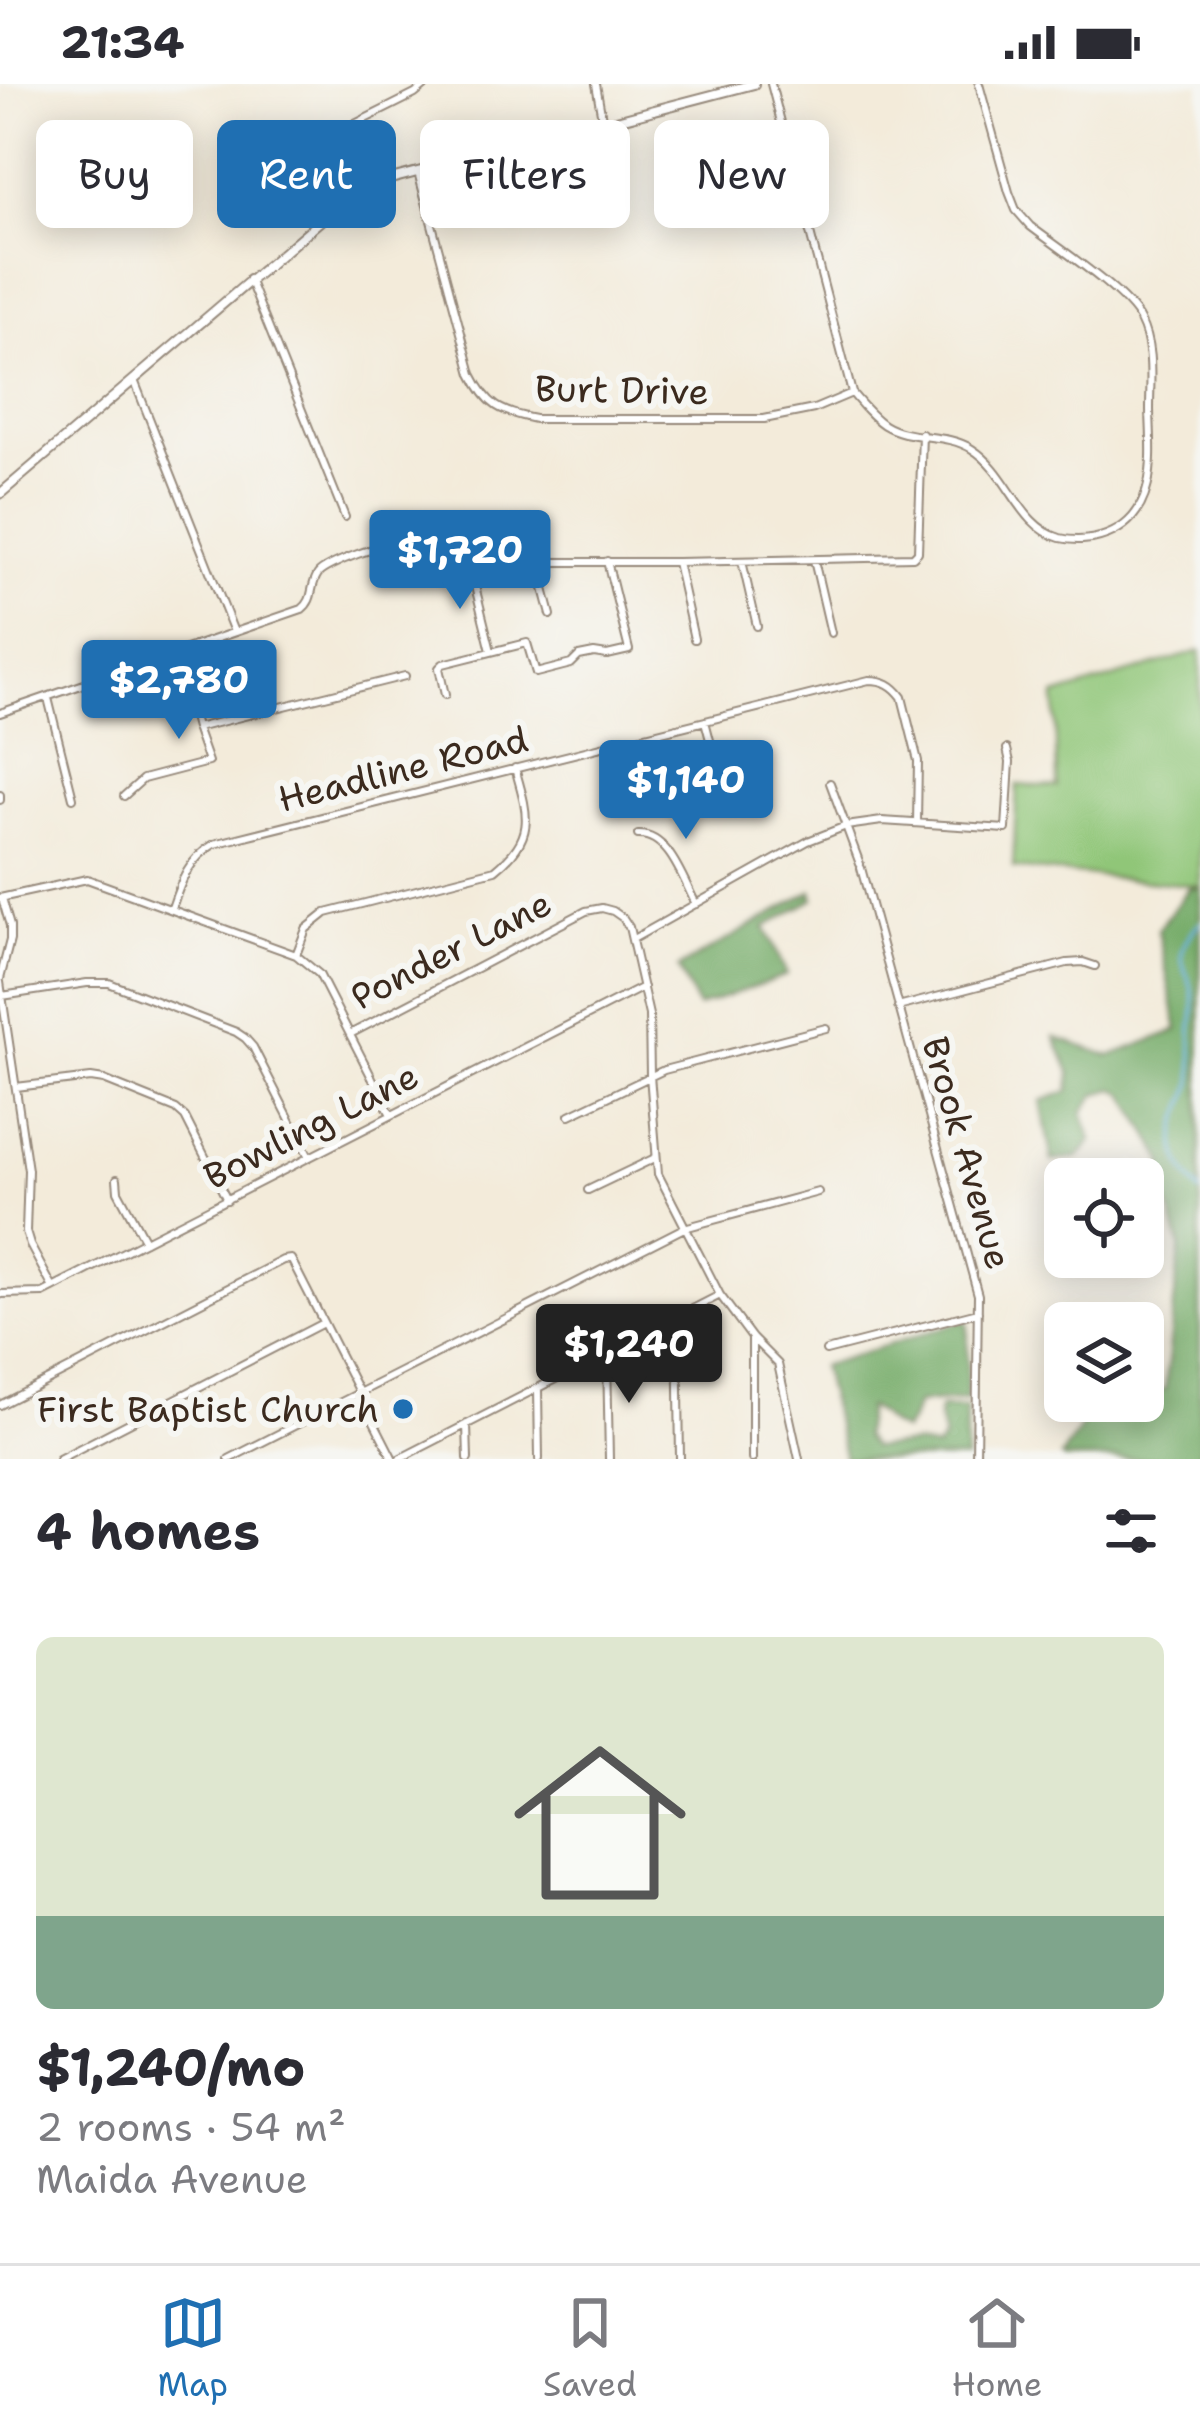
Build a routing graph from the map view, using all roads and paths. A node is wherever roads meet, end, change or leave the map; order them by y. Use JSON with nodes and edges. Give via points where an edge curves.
{"nodes":[{"id":1,"x":427,"y":84,"type":"edge"},
{"id":2,"x":754,"y":84,"type":"edge"},
{"id":3,"x":771,"y":84,"type":"edge"},
{"id":4,"x":980,"y":84,"type":"edge"},
{"id":5,"x":593,"y":85,"type":"edge"},
{"id":6,"x":364,"y":120,"type":"edge"},
{"id":7,"x":602,"y":120,"type":"edge"},
{"id":8,"x":618,"y":120,"type":"edge"},
{"id":9,"x":418,"y":172,"type":"joint"},
{"id":10,"x":249,"y":279,"type":"junction"},
{"id":11,"x":134,"y":380,"type":"junction"},
{"id":12,"x":852,"y":394,"type":"junction"},
{"id":13,"x":922,"y":434,"type":"junction"},
{"id":14,"x":0,"y":494,"type":"edge"},
{"id":15,"x":345,"y":517,"type":"dead end"},
{"id":16,"x":742,"y":560,"type":"junction"},
{"id":17,"x":814,"y":560,"type":"junction"},
{"id":18,"x":607,"y":561,"type":"junction"},
{"id":19,"x":469,"y":562,"type":"junction"},
{"id":20,"x":537,"y":562,"type":"junction"},
{"id":21,"x":677,"y":562,"type":"junction"},
{"id":22,"x":551,"y":615,"type":"dead end"},
{"id":23,"x":758,"y":626,"type":"dead end"},
{"id":24,"x":234,"y":632,"type":"junction"},
{"id":25,"x":831,"y":633,"type":"dead end"},
{"id":26,"x":694,"y":639,"type":"dead end"},
{"id":27,"x":491,"y":651,"type":"junction"},
{"id":28,"x":176,"y":653,"type":"junction"},
{"id":29,"x":405,"y":676,"type":"dead end"},
{"id":30,"x":446,"y":694,"type":"dead end"},
{"id":31,"x":48,"y":698,"type":"junction"},
{"id":32,"x":0,"y":712,"type":"edge"},
{"id":33,"x":705,"y":721,"type":"junction"},
{"id":34,"x":196,"y":728,"type":"junction"},
{"id":35,"x":1006,"y":749,"type":"dead end"},
{"id":36,"x":515,"y":768,"type":"junction"},
{"id":37,"x":830,"y":783,"type":"dead end"},
{"id":38,"x":726,"y":786,"type":"dead end"},
{"id":39,"x":124,"y":796,"type":"dead end"},
{"id":40,"x":73,"y":798,"type":"dead end"},
{"id":41,"x":917,"y":823,"type":"junction"},
{"id":42,"x":847,"y":826,"type":"junction"},
{"id":43,"x":638,"y":835,"type":"dead end"},
{"id":44,"x":1,"y":898,"type":"edge"},
{"id":45,"x":697,"y":904,"type":"junction"},
{"id":46,"x":172,"y":908,"type":"junction"},
{"id":47,"x":633,"y":939,"type":"junction"},
{"id":48,"x":296,"y":955,"type":"junction"},
{"id":49,"x":1095,"y":966,"type":"dead end"},
{"id":50,"x":0,"y":980,"type":"edge"},
{"id":51,"x":643,"y":987,"type":"junction"},
{"id":52,"x":2,"y":996,"type":"edge"},
{"id":53,"x":898,"y":1007,"type":"junction"},
{"id":54,"x":826,"y":1028,"type":"dead end"},
{"id":55,"x":350,"y":1034,"type":"junction"},
{"id":56,"x":650,"y":1075,"type":"junction"},
{"id":57,"x":16,"y":1087,"type":"junction"},
{"id":58,"x":570,"y":1114,"type":"dead end"},
{"id":59,"x":392,"y":1115,"type":"junction"},
{"id":60,"x":310,"y":1157,"type":"junction"},
{"id":61,"x":656,"y":1157,"type":"junction"},
{"id":62,"x":116,"y":1179,"type":"dead end"},
{"id":63,"x":588,"y":1190,"type":"dead end"},
{"id":64,"x":818,"y":1192,"type":"dead end"},
{"id":65,"x":227,"y":1200,"type":"junction"},
{"id":66,"x":684,"y":1228,"type":"junction"},
{"id":67,"x":145,"y":1241,"type":"junction"},
{"id":68,"x":53,"y":1288,"type":"junction"},
{"id":69,"x":0,"y":1294,"type":"edge"},
{"id":70,"x":720,"y":1294,"type":"junction"},
{"id":71,"x":977,"y":1312,"type":"junction"},
{"id":72,"x":678,"y":1317,"type":"junction"},
{"id":73,"x":324,"y":1322,"type":"junction"},
{"id":74,"x":752,"y":1338,"type":"junction"},
{"id":75,"x":826,"y":1351,"type":"dead end"},
{"id":76,"x":607,"y":1353,"type":"junction"},
{"id":77,"x":538,"y":1388,"type":"junction"},
{"id":78,"x":360,"y":1392,"type":"junction"},
{"id":79,"x":0,"y":1405,"type":"edge"},
{"id":80,"x":467,"y":1424,"type":"junction"},
{"id":81,"x":59,"y":1459,"type":"edge"},
{"id":82,"x":229,"y":1459,"type":"edge"},
{"id":83,"x":396,"y":1459,"type":"edge"},
{"id":84,"x":468,"y":1459,"type":"edge"},
{"id":85,"x":539,"y":1459,"type":"edge"},
{"id":86,"x":609,"y":1459,"type":"edge"},
{"id":87,"x":680,"y":1459,"type":"edge"},
{"id":88,"x":752,"y":1459,"type":"edge"},
{"id":89,"x":799,"y":1459,"type":"edge"},
{"id":90,"x":976,"y":1459,"type":"edge"}],
"edges":[{"from":1,"to":6,"type":"street"},
{"from":2,"to":8,"type":"street"},
{"from":3,"to":12,"type":"street"},
{"from":4,"to":13,"type":"street","via":[[1016,210],[1141,321],[1149,353],[1150,480],[1133,517],[1107,535],[1074,540],[1032,522],[998,471],[972,449]]},
{"from":5,"to":7,"type":"street"},
{"from":9,"to":10,"type":"street","via":[[360,187]]},
{"from":9,"to":12,"type":"street","name":"Burt Drive","via":[[472,374],[494,406],[535,419],[764,419]]},
{"from":10,"to":11,"type":"street"},
{"from":10,"to":15,"type":"street"},
{"from":11,"to":14,"type":"street"},
{"from":11,"to":24,"type":"street"},
{"from":12,"to":13,"type":"street","via":[[884,425]]},
{"from":13,"to":17,"type":"street","via":[[918,552]]},
{"from":16,"to":17,"type":"street"},
{"from":16,"to":21,"type":"street"},
{"from":16,"to":23,"type":"street"},
{"from":17,"to":25,"type":"street"},
{"from":18,"to":20,"type":"street"},
{"from":18,"to":21,"type":"street"},
{"from":18,"to":27,"type":"street","via":[[628,650],[594,652],[536,673],[527,643]]},
{"from":19,"to":20,"type":"street"},
{"from":19,"to":24,"type":"street","via":[[426,562],[387,544],[322,569],[306,606]]},
{"from":19,"to":27,"type":"street"},
{"from":20,"to":22,"type":"street"},
{"from":21,"to":26,"type":"street"},
{"from":24,"to":28,"type":"street"},
{"from":27,"to":30,"type":"street","via":[[443,664]]},
{"from":28,"to":31,"type":"street"},
{"from":28,"to":34,"type":"street"},
{"from":29,"to":34,"type":"street"},
{"from":31,"to":32,"type":"street"},
{"from":31,"to":40,"type":"street"},
{"from":33,"to":36,"type":"street","name":"Headline Road"},
{"from":33,"to":38,"type":"street"},
{"from":33,"to":41,"type":"street","name":"Headline Road","via":[[882,680],[902,697],[913,740]]},
{"from":34,"to":39,"type":"street","via":[[208,762],[143,779]]},
{"from":35,"to":41,"type":"street","via":[[1006,829]]},
{"from":36,"to":46,"type":"street","name":"Headline Road","via":[[214,844],[190,864]]},
{"from":36,"to":48,"type":"street","via":[[527,825],[509,859],[495,870],[326,913],[306,929]]},
{"from":37,"to":42,"type":"street","name":"Brook Avenue"},
{"from":41,"to":42,"type":"street"},
{"from":42,"to":45,"type":"street"},
{"from":42,"to":53,"type":"street","name":"Brook Avenue"},
{"from":43,"to":45,"type":"street","via":[[659,841]]},
{"from":44,"to":46,"type":"street","via":[[88,879]]},
{"from":44,"to":50,"type":"street","via":[[10,940]]},
{"from":45,"to":47,"type":"street"},
{"from":46,"to":48,"type":"street"},
{"from":47,"to":51,"type":"street"},
{"from":47,"to":55,"type":"street","name":"Ponder Lane","via":[[613,911],[586,911]]},
{"from":48,"to":55,"type":"street","via":[[319,974]]},
{"from":49,"to":53,"type":"street","via":[[1067,962]]},
{"from":50,"to":52,"type":"street"},
{"from":51,"to":56,"type":"street"},
{"from":51,"to":59,"type":"street","name":"Bowling Lane"},
{"from":52,"to":57,"type":"street"},
{"from":52,"to":60,"type":"street","via":[[109,983],[236,1032],[253,1048]]},
{"from":53,"to":71,"type":"street","name":"Brook Avenue"},
{"from":54,"to":56,"type":"street"},
{"from":55,"to":59,"type":"street"},
{"from":56,"to":58,"type":"street"},
{"from":56,"to":61,"type":"street"},
{"from":57,"to":65,"type":"street","via":[[92,1078],[176,1109]]},
{"from":57,"to":68,"type":"street","via":[[28,1170],[26,1232]]},
{"from":59,"to":60,"type":"street","name":"Bowling Lane"},
{"from":60,"to":65,"type":"street","name":"Bowling Lane"},
{"from":61,"to":63,"type":"street"},
{"from":61,"to":66,"type":"street"},
{"from":62,"to":67,"type":"street"},
{"from":64,"to":66,"type":"street"},
{"from":65,"to":67,"type":"street","name":"Bowling Lane"},
{"from":66,"to":70,"type":"street"},
{"from":66,"to":78,"type":"street"},
{"from":67,"to":68,"type":"street","name":"Bowling Lane"},
{"from":68,"to":69,"type":"street","name":"Bowling Lane"},
{"from":70,"to":72,"type":"street"},
{"from":70,"to":74,"type":"street"},
{"from":71,"to":75,"type":"street"},
{"from":71,"to":90,"type":"street","name":"Brook Avenue"},
{"from":72,"to":76,"type":"street"},
{"from":72,"to":87,"type":"street"},
{"from":73,"to":78,"type":"street"},
{"from":73,"to":79,"type":"street","via":[[292,1259],[283,1260]]},
{"from":73,"to":81,"type":"street"},
{"from":74,"to":88,"type":"street"},
{"from":74,"to":89,"type":"street","via":[[778,1364]]},
{"from":76,"to":77,"type":"street"},
{"from":76,"to":86,"type":"street"},
{"from":77,"to":80,"type":"street"},
{"from":77,"to":85,"type":"street"},
{"from":78,"to":82,"type":"street"},
{"from":78,"to":83,"type":"street"},
{"from":80,"to":83,"type":"street"},
{"from":80,"to":84,"type":"street"}]}
